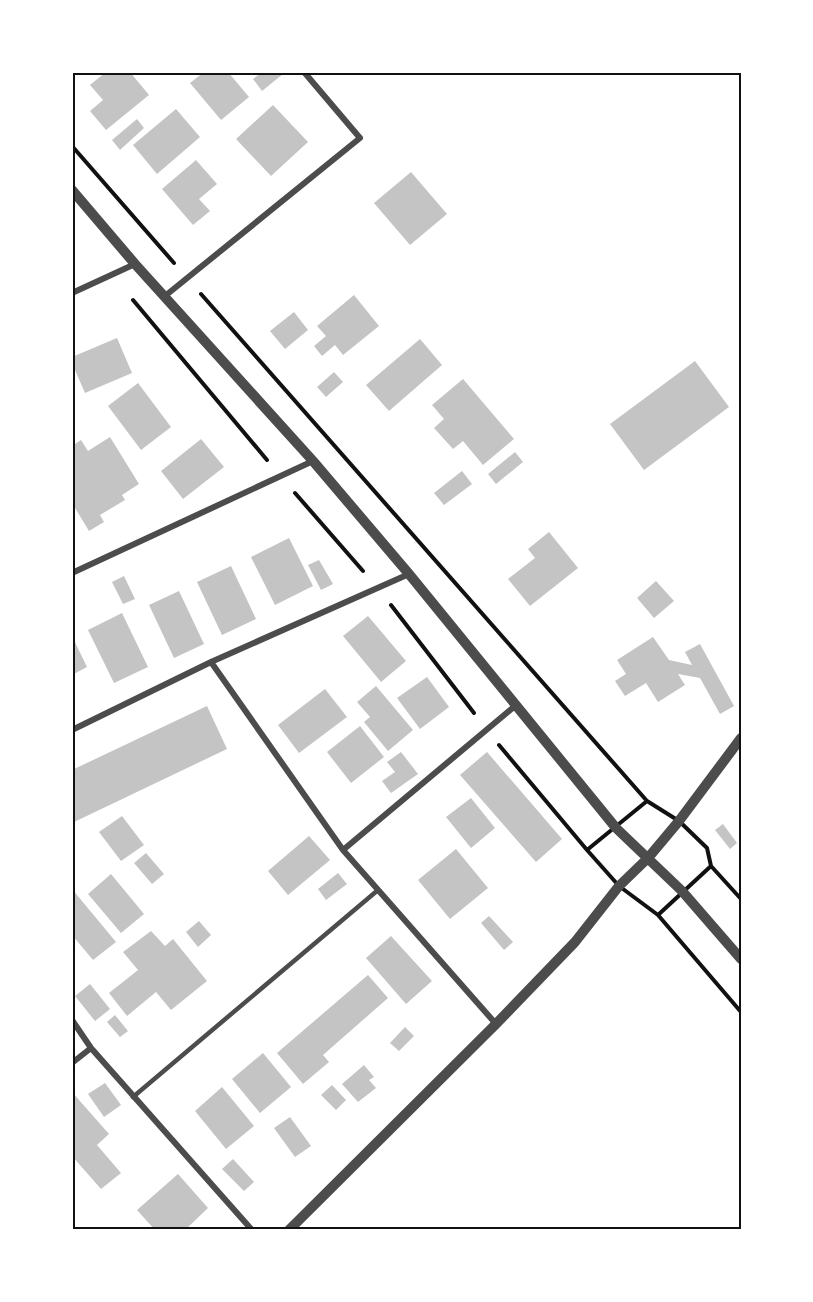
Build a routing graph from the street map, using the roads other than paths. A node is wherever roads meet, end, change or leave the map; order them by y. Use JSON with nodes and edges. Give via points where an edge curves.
{"nodes":[{"id":1,"x":304,"y":72,"type":"edge"},
{"id":2,"x":72,"y":190,"type":"edge"},
{"id":3,"x":135,"y":264,"type":"junction"},
{"id":4,"x":72,"y":293,"type":"edge"},
{"id":5,"x":165,"y":296,"type":"junction"},
{"id":6,"x":313,"y":461,"type":"junction"},
{"id":7,"x":72,"y":573,"type":"edge"},
{"id":8,"x":409,"y":574,"type":"junction"},
{"id":9,"x":211,"y":662,"type":"junction"},
{"id":10,"x":515,"y":706,"type":"junction"},
{"id":11,"x":72,"y":730,"type":"edge"},
{"id":12,"x":741,"y":738,"type":"edge"},
{"id":13,"x":343,"y":850,"type":"junction"},
{"id":14,"x":648,"y":858,"type":"junction"},
{"id":15,"x":378,"y":890,"type":"junction"},
{"id":16,"x":741,"y":959,"type":"edge"},
{"id":17,"x":72,"y":1020,"type":"edge"},
{"id":18,"x":496,"y":1024,"type":"junction"},
{"id":19,"x":91,"y":1048,"type":"junction"},
{"id":20,"x":72,"y":1063,"type":"edge"},
{"id":21,"x":133,"y":1096,"type":"junction"},
{"id":22,"x":252,"y":1230,"type":"edge"},
{"id":23,"x":289,"y":1230,"type":"edge"}],
"edges":[{"from":1,"to":5,"type":"street","via":[[360,138]]},
{"from":2,"to":3,"type":"street"},
{"from":3,"to":4,"type":"street"},
{"from":3,"to":5,"type":"street"},
{"from":5,"to":6,"type":"street"},
{"from":6,"to":7,"type":"street"},
{"from":6,"to":8,"type":"street"},
{"from":8,"to":9,"type":"street"},
{"from":8,"to":10,"type":"street"},
{"from":9,"to":11,"type":"street"},
{"from":9,"to":13,"type":"street"},
{"from":10,"to":13,"type":"street"},
{"from":10,"to":14,"type":"street","via":[[616,828]]},
{"from":12,"to":14,"type":"street"},
{"from":13,"to":15,"type":"street"},
{"from":14,"to":16,"type":"street"},
{"from":14,"to":18,"type":"street"},
{"from":15,"to":18,"type":"street"},
{"from":15,"to":21,"type":"lane"},
{"from":17,"to":19,"type":"street"},
{"from":18,"to":23,"type":"street"},
{"from":19,"to":20,"type":"street"},
{"from":19,"to":21,"type":"street"},
{"from":21,"to":22,"type":"street"}]}
